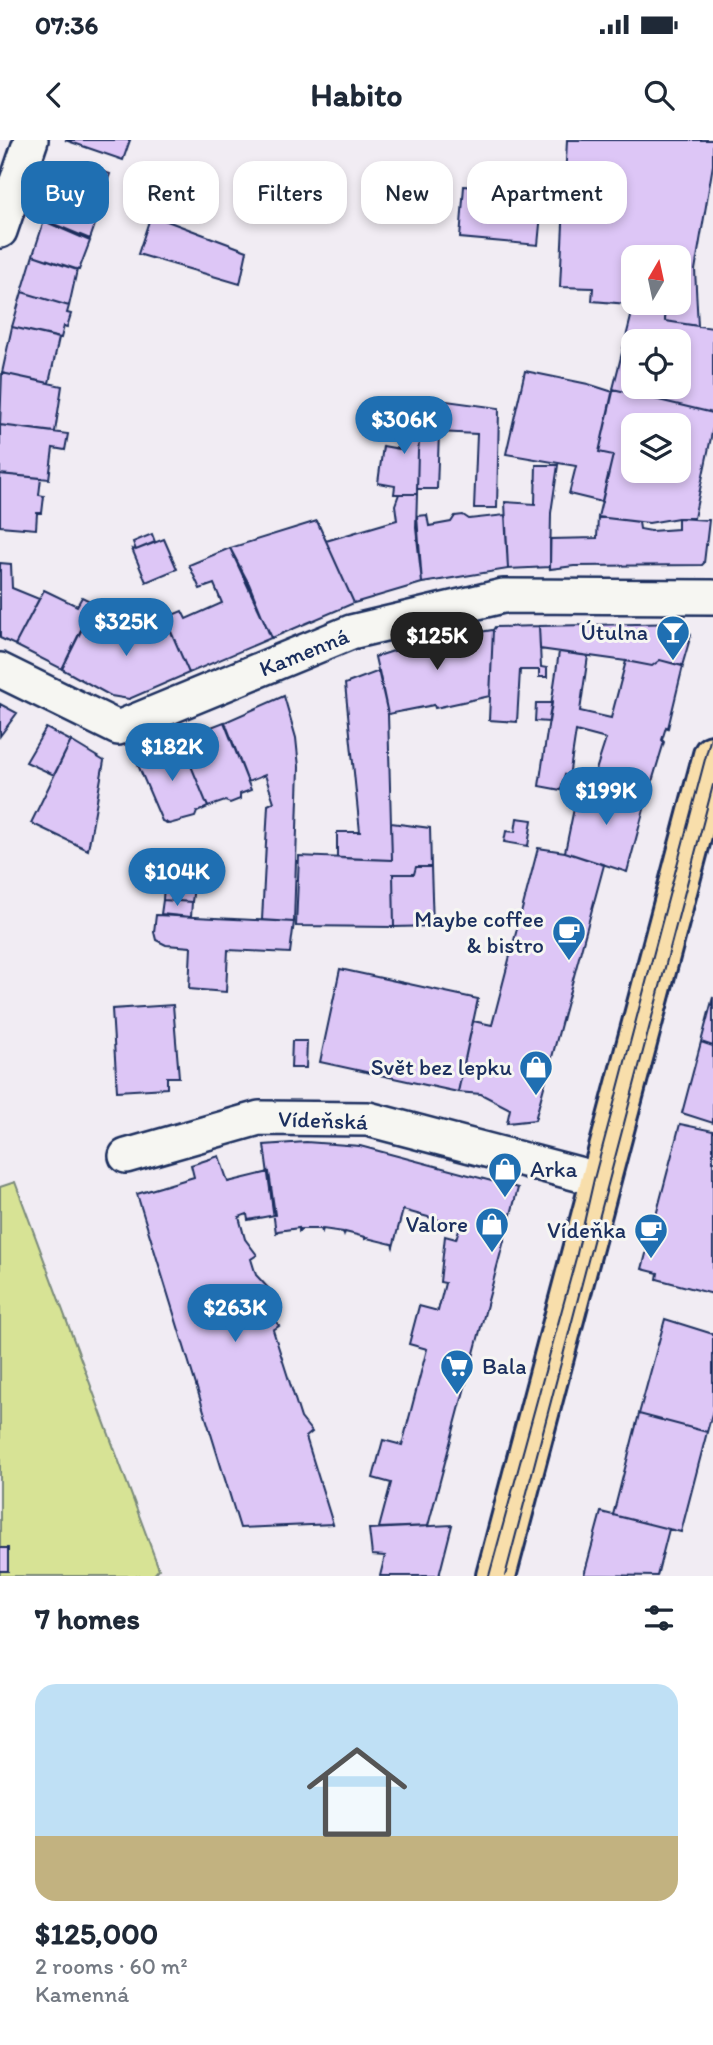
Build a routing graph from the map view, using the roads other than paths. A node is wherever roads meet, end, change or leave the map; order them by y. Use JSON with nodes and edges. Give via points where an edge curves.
{"nodes":[{"id":1,"x":31,"y":140,"type":"edge"},
{"id":2,"x":0,"y":231,"type":"edge"},
{"id":3,"x":713,"y":597,"type":"edge"},
{"id":4,"x":0,"y":670,"type":"edge"},
{"id":5,"x":711,"y":774,"type":"edge"},
{"id":6,"x":126,"y":1156,"type":"dead end"},
{"id":7,"x":601,"y":1180,"type":"junction"},
{"id":8,"x":496,"y":1576,"type":"edge"}],
"edges":[{"from":1,"to":2,"type":"street"},
{"from":3,"to":4,"type":"street","name":"Kamenná","via":[[503,596],[351,632],[118,728]]},
{"from":5,"to":7,"type":"main road"},
{"from":6,"to":7,"type":"street","name":"Vídeňská","via":[[259,1118],[368,1119]]},
{"from":7,"to":8,"type":"main road"}]}
